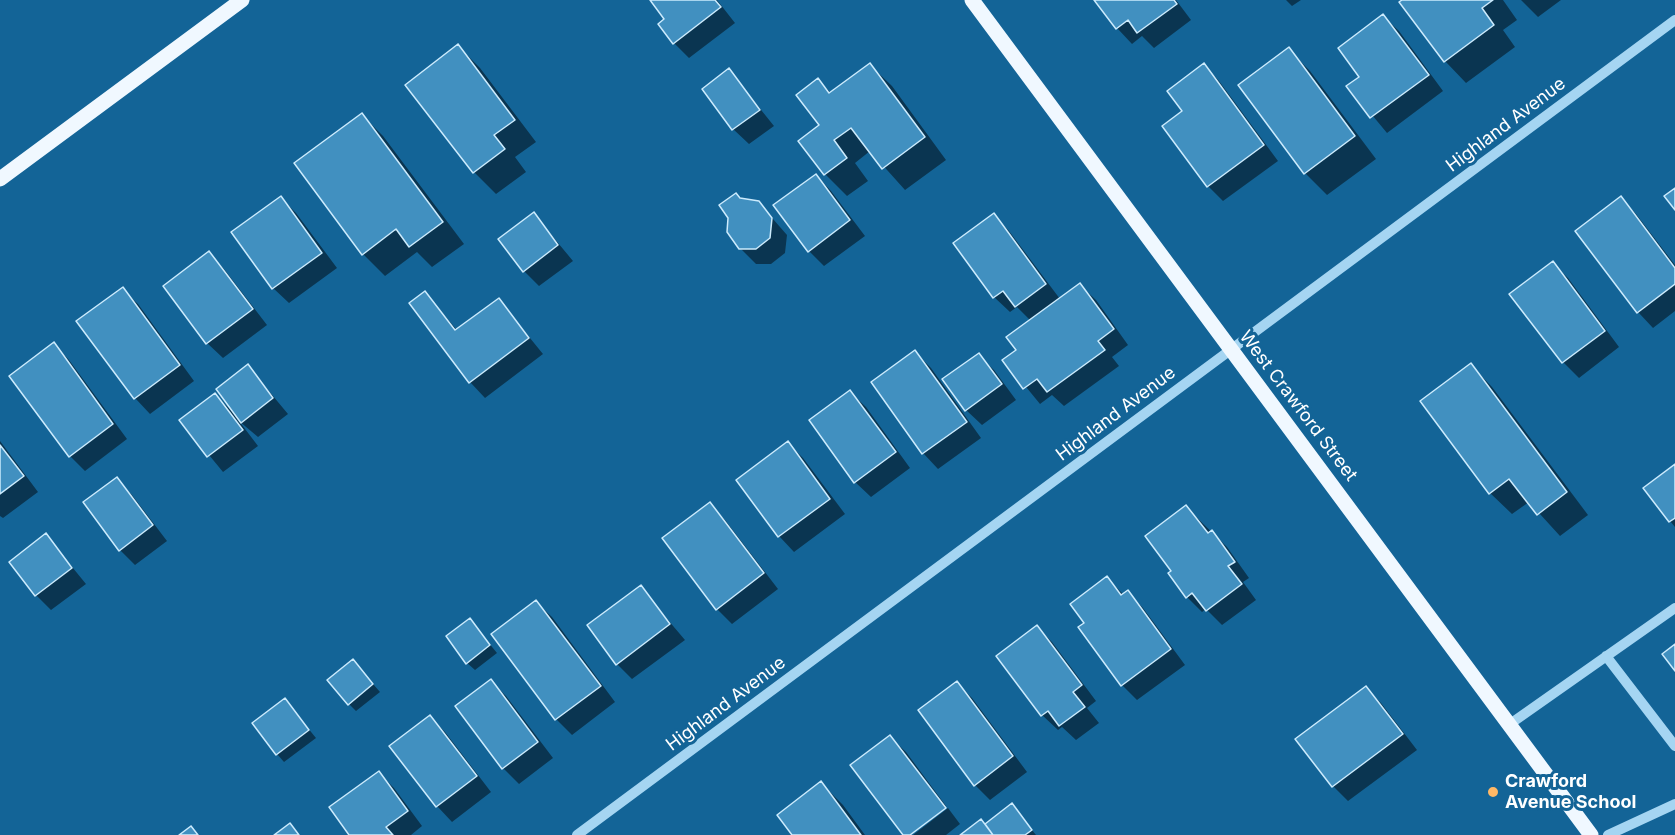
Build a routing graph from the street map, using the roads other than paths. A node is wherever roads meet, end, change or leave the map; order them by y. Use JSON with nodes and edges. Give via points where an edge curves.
{"nodes":[{"id":1,"x":242,"y":0,"type":"edge"},
{"id":2,"x":972,"y":0,"type":"edge"},
{"id":3,"x":1675,"y":20,"type":"edge"},
{"id":4,"x":0,"y":179,"type":"edge"},
{"id":5,"x":1232,"y":349,"type":"junction"},
{"id":6,"x":1675,"y":608,"type":"edge"},
{"id":7,"x":1606,"y":656,"type":"junction"},
{"id":8,"x":1510,"y":724,"type":"junction"},
{"id":9,"x":1675,"y":746,"type":"edge"},
{"id":10,"x":1675,"y":804,"type":"edge"},
{"id":11,"x":577,"y":835,"type":"edge"},
{"id":12,"x":1591,"y":835,"type":"edge"},
{"id":13,"x":1608,"y":835,"type":"edge"}],
"edges":[{"from":1,"to":4,"type":"main road"},
{"from":2,"to":5,"type":"main road","name":"West Crawford Street"},
{"from":3,"to":5,"type":"street","name":"Highland Avenue"},
{"from":5,"to":8,"type":"main road","name":"West Crawford Street"},
{"from":5,"to":11,"type":"street","name":"Highland Avenue"},
{"from":6,"to":7,"type":"street"},
{"from":7,"to":8,"type":"street"},
{"from":7,"to":9,"type":"street"},
{"from":8,"to":12,"type":"main road","name":"West Crawford Street"},
{"from":10,"to":13,"type":"street"}]}
